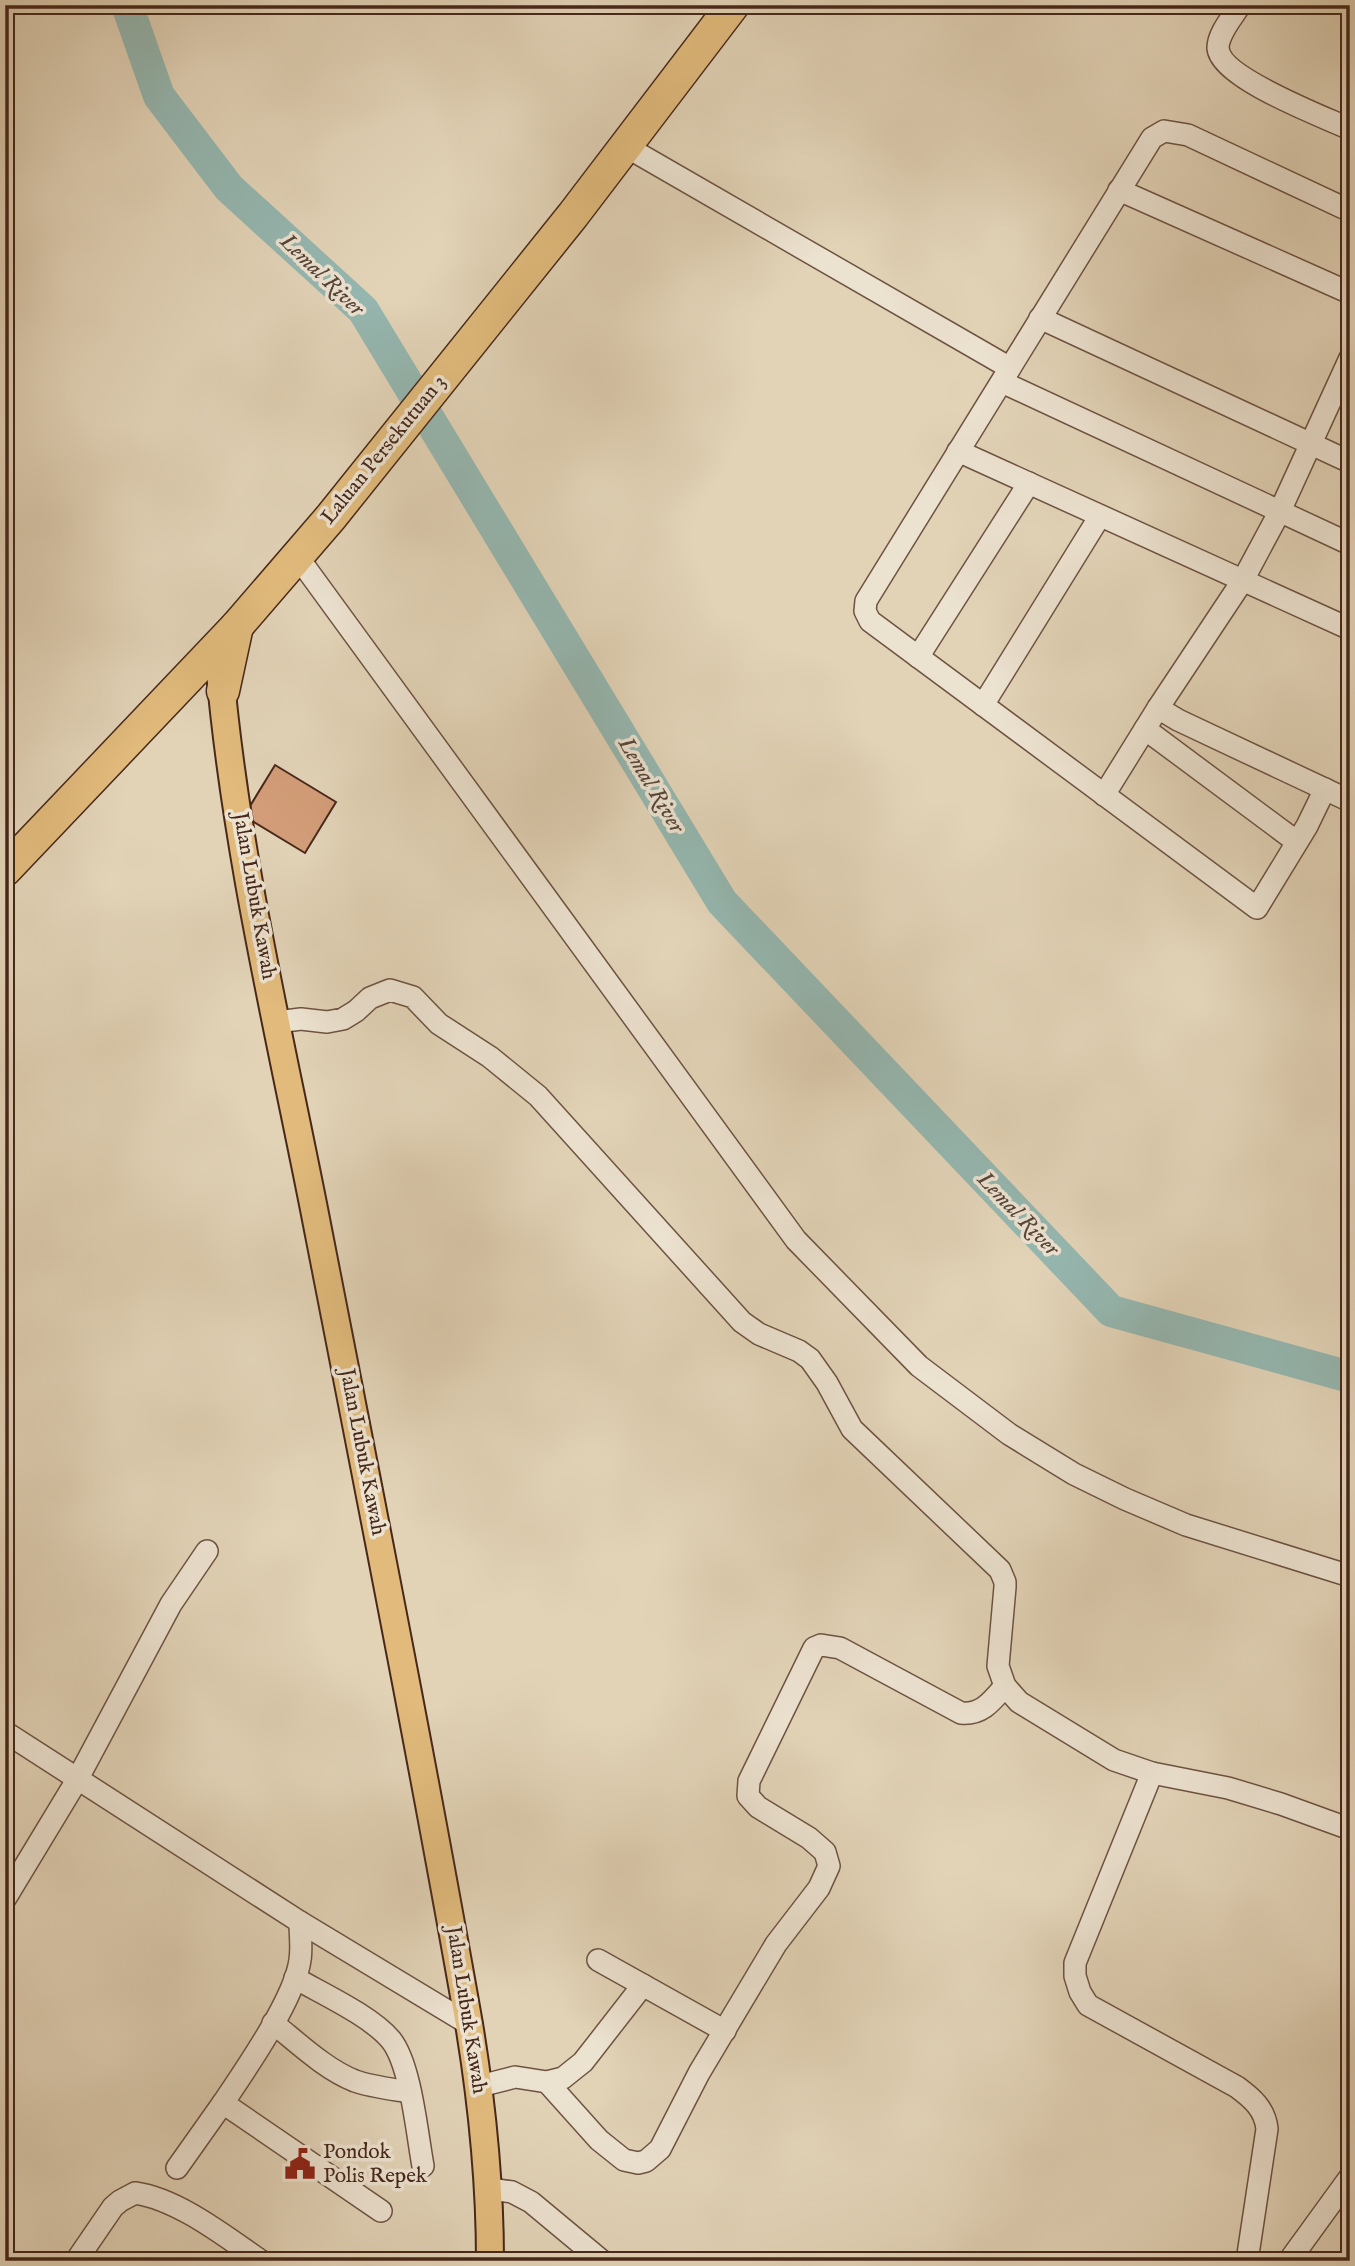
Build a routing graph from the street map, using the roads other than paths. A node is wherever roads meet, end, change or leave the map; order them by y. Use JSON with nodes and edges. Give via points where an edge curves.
{"nodes":[{"id":1,"x":733,"y":5,"type":"edge"},
{"id":2,"x":1240,"y":5,"type":"edge"},
{"id":3,"x":1350,"y":129,"type":"edge"},
{"id":4,"x":625,"y":146,"type":"junction"},
{"id":5,"x":1119,"y":190,"type":"junction"},
{"id":6,"x":1350,"y":211,"type":"edge"},
{"id":7,"x":1350,"y":293,"type":"edge"},
{"id":8,"x":1041,"y":318,"type":"junction"},
{"id":9,"x":1350,"y":358,"type":"edge"},
{"id":10,"x":1006,"y":375,"type":"junction"},
{"id":11,"x":1310,"y":444,"type":"junction"},
{"id":12,"x":958,"y":451,"type":"junction"},
{"id":13,"x":1350,"y":463,"type":"edge"},
{"id":14,"x":1029,"y":483,"type":"junction"},
{"id":15,"x":1280,"y":511,"type":"junction"},
{"id":16,"x":1100,"y":516,"type":"junction"},
{"id":17,"x":1350,"y":544,"type":"edge"},
{"id":18,"x":297,"y":556,"type":"junction"},
{"id":19,"x":1243,"y":580,"type":"junction"},
{"id":20,"x":1350,"y":629,"type":"edge"},
{"id":21,"x":228,"y":635,"type":"junction"},
{"id":22,"x":918,"y":657,"type":"junction"},
{"id":23,"x":186,"y":679,"type":"junction"},
{"id":24,"x":223,"y":691,"type":"junction"},
{"id":25,"x":983,"y":705,"type":"junction"},
{"id":26,"x":1158,"y":708,"type":"junction"},
{"id":27,"x":1145,"y":729,"type":"junction"},
{"id":28,"x":1325,"y":789,"type":"junction"},
{"id":29,"x":1104,"y":795,"type":"junction"},
{"id":30,"x":1350,"y":801,"type":"edge"},
{"id":31,"x":1297,"y":842,"type":"junction"},
{"id":32,"x":5,"y":870,"type":"edge"},
{"id":33,"x":277,"y":1022,"type":"junction"},
{"id":34,"x":207,"y":1551,"type":"dead end"},
{"id":35,"x":1350,"y":1576,"type":"edge"},
{"id":36,"x":1005,"y":1686,"type":"junction"},
{"id":37,"x":5,"y":1732,"type":"edge"},
{"id":38,"x":1152,"y":1773,"type":"junction"},
{"id":39,"x":77,"y":1780,"type":"junction"},
{"id":40,"x":1350,"y":1829,"type":"edge"},
{"id":41,"x":5,"y":1899,"type":"edge"},
{"id":42,"x":300,"y":1922,"type":"junction"},
{"id":43,"x":598,"y":1960,"type":"dead end"},
{"id":44,"x":295,"y":1978,"type":"junction"},
{"id":45,"x":643,"y":1985,"type":"junction"},
{"id":46,"x":273,"y":2023,"type":"junction"},
{"id":47,"x":469,"y":2024,"type":"junction"},
{"id":48,"x":725,"y":2031,"type":"junction"},
{"id":49,"x":547,"y":2082,"type":"junction"},
{"id":50,"x":480,"y":2086,"type":"junction"},
{"id":51,"x":410,"y":2092,"type":"junction"},
{"id":52,"x":223,"y":2103,"type":"junction"},
{"id":53,"x":423,"y":2166,"type":"dead end"},
{"id":54,"x":177,"y":2168,"type":"dead end"},
{"id":55,"x":1350,"y":2177,"type":"edge"},
{"id":56,"x":490,"y":2189,"type":"junction"},
{"id":57,"x":381,"y":2211,"type":"dead end"},
{"id":58,"x":76,"y":2261,"type":"edge"},
{"id":59,"x":261,"y":2261,"type":"edge"},
{"id":60,"x":490,"y":2261,"type":"edge"},
{"id":61,"x":603,"y":2261,"type":"edge"},
{"id":62,"x":1247,"y":2261,"type":"edge"},
{"id":63,"x":1289,"y":2261,"type":"edge"}],
"edges":[{"from":1,"to":4,"type":"highway","name":"Laluan Persekutuan 3"},
{"from":2,"to":3,"type":"street","via":[[1218,49],[1224,64],[1245,80]]},
{"from":4,"to":10,"type":"street"},
{"from":4,"to":18,"type":"highway","name":"Laluan Persekutuan 3"},
{"from":5,"to":6,"type":"street","via":[[1152,138],[1164,131],[1177,132]]},
{"from":5,"to":7,"type":"street"},
{"from":5,"to":8,"type":"street"},
{"from":8,"to":10,"type":"street"},
{"from":8,"to":11,"type":"street"},
{"from":9,"to":11,"type":"street"},
{"from":10,"to":12,"type":"street"},
{"from":10,"to":15,"type":"street"},
{"from":11,"to":13,"type":"street"},
{"from":11,"to":15,"type":"street"},
{"from":12,"to":14,"type":"street"},
{"from":12,"to":22,"type":"street","via":[[866,601],[870,621]]},
{"from":14,"to":16,"type":"street"},
{"from":14,"to":22,"type":"street"},
{"from":15,"to":17,"type":"street"},
{"from":15,"to":19,"type":"street"},
{"from":16,"to":19,"type":"street"},
{"from":16,"to":25,"type":"street"},
{"from":18,"to":21,"type":"highway","name":"Laluan Persekutuan 3"},
{"from":18,"to":35,"type":"street","via":[[796,1240],[919,1366],[1009,1434],[1125,1499],[1186,1525]]},
{"from":19,"to":20,"type":"street"},
{"from":19,"to":26,"type":"street"},
{"from":21,"to":23,"type":"highway","name":"Laluan Persekutuan 3"},
{"from":21,"to":24,"type":"highway"},
{"from":22,"to":25,"type":"street"},
{"from":23,"to":24,"type":"highway","via":[[211,681]]},
{"from":23,"to":32,"type":"highway","name":"Laluan Persekutuan 3"},
{"from":24,"to":33,"type":"main road","name":"Jalan Lubuk Kawah","via":[[250,900]]},
{"from":25,"to":29,"type":"street"},
{"from":26,"to":27,"type":"street"},
{"from":26,"to":28,"type":"street"},
{"from":27,"to":29,"type":"street"},
{"from":27,"to":31,"type":"street"},
{"from":28,"to":30,"type":"street"},
{"from":28,"to":31,"type":"street"},
{"from":29,"to":31,"type":"street","via":[[1257,908]]},
{"from":33,"to":36,"type":"street","via":[[343,1019],[382,992],[402,993],[538,1096],[742,1322],[810,1359],[852,1429],[1000,1570],[1006,1587],[998,1667]]},
{"from":33,"to":47,"type":"main road","name":"Jalan Lubuk Kawah"},
{"from":34,"to":39,"type":"street","via":[[171,1604]]},
{"from":36,"to":38,"type":"street","via":[[1019,1702],[1102,1753]]},
{"from":36,"to":48,"type":"street","via":[[981,1710],[961,1713],[840,1648],[821,1644],[814,1648],[749,1781],[748,1796],[825,1852],[829,1866]]},
{"from":37,"to":39,"type":"street"},
{"from":38,"to":40,"type":"street","via":[[1228,1788]]},
{"from":38,"to":62,"type":"street","via":[[1086,1933],[1075,1976],[1088,2005],[1237,2087],[1258,2105],[1267,2129]]},
{"from":39,"to":41,"type":"street"},
{"from":39,"to":42,"type":"street"},
{"from":42,"to":44,"type":"street","via":[[301,1959]]},
{"from":42,"to":47,"type":"street"},
{"from":43,"to":45,"type":"street"},
{"from":44,"to":46,"type":"street"},
{"from":44,"to":51,"type":"street","via":[[382,2031],[398,2051]]},
{"from":45,"to":48,"type":"street"},
{"from":45,"to":49,"type":"street","via":[[583,2062],[563,2078]]},
{"from":46,"to":51,"type":"street","via":[[347,2077]]},
{"from":46,"to":52,"type":"street"},
{"from":47,"to":50,"type":"main road","name":"Jalan Lubuk Kawah"},
{"from":48,"to":49,"type":"street","via":[[660,2148],[646,2161],[629,2163],[617,2156]]},
{"from":49,"to":50,"type":"street","via":[[515,2077]]},
{"from":50,"to":56,"type":"main road","name":"Jalan Lubuk Kawah"},
{"from":51,"to":53,"type":"street"},
{"from":52,"to":54,"type":"street"},
{"from":52,"to":57,"type":"street"},
{"from":55,"to":63,"type":"street"},
{"from":56,"to":60,"type":"main road","name":"Jalan Lubuk Kawah"},
{"from":56,"to":61,"type":"street","via":[[512,2192],[531,2202]]},
{"from":58,"to":59,"type":"street","via":[[113,2207],[135,2193],[196,2219]]}]}
